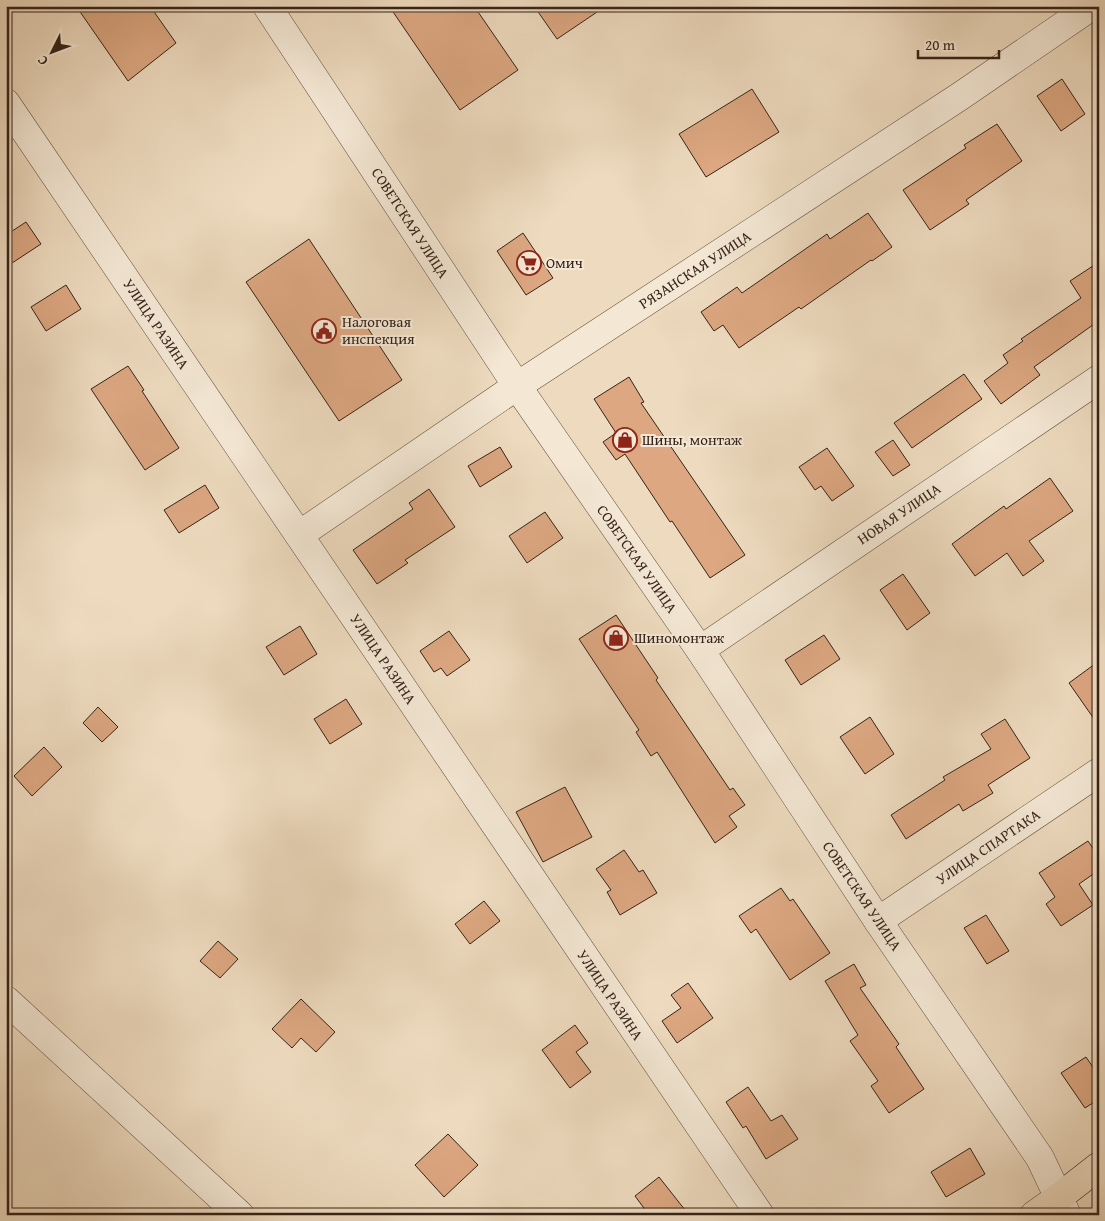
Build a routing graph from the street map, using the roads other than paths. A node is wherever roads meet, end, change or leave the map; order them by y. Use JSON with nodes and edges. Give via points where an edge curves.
{"nodes":[{"id":1,"x":267,"y":6,"type":"edge"},
{"id":2,"x":1092,"y":6,"type":"edge"},
{"id":3,"x":6,"y":103,"type":"edge"},
{"id":4,"x":1099,"y":379,"type":"edge"},
{"id":5,"x":518,"y":386,"type":"junction"},
{"id":6,"x":299,"y":535,"type":"junction"},
{"id":7,"x":700,"y":650,"type":"junction"},
{"id":8,"x":1099,"y":772,"type":"edge"},
{"id":9,"x":878,"y":921,"type":"junction"},
{"id":10,"x":6,"y":1000,"type":"edge"},
{"id":11,"x":1099,"y":1166,"type":"edge"},
{"id":12,"x":1063,"y":1206,"type":"edge"},
{"id":13,"x":240,"y":1215,"type":"edge"},
{"id":14,"x":760,"y":1215,"type":"edge"},
{"id":15,"x":1034,"y":1215,"type":"edge"}],
"edges":[{"from":1,"to":5,"type":"street","name":"СОВЕТСКАЯ УЛИЦА"},
{"from":2,"to":5,"type":"street","name":"РЯЗАНСКАЯ УЛИЦА"},
{"from":3,"to":6,"type":"street","name":"УЛИЦА РАЗИНА"},
{"from":4,"to":7,"type":"street","name":"НОВАЯ УЛИЦА"},
{"from":5,"to":6,"type":"street","name":"РЯЗАНСКАЯ УЛИЦА"},
{"from":5,"to":7,"type":"street","name":"СОВЕТСКАЯ УЛИЦА"},
{"from":6,"to":14,"type":"street","name":"УЛИЦА РАЗИНА"},
{"from":7,"to":9,"type":"street","name":"СОВЕТСКАЯ УЛИЦА"},
{"from":8,"to":9,"type":"street","name":"УЛИЦА СПАРТАКА"},
{"from":9,"to":12,"type":"street","name":"СОВЕТСКАЯ УЛИЦА","via":[[1040,1158]]},
{"from":10,"to":13,"type":"street"},
{"from":11,"to":12,"type":"main road"},
{"from":12,"to":15,"type":"main road"}]}
